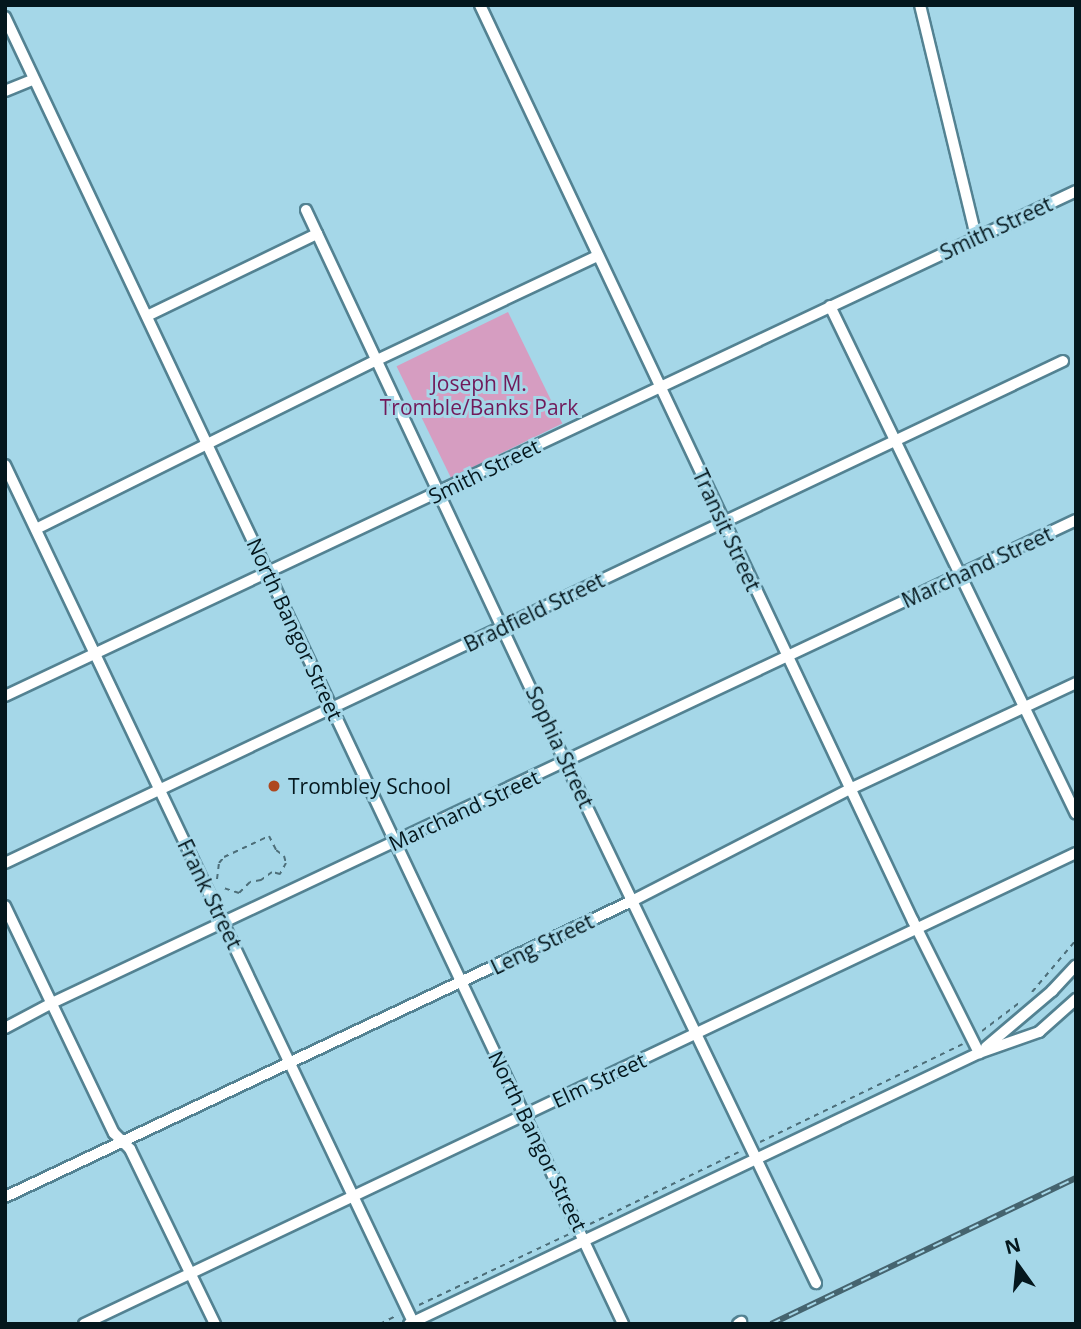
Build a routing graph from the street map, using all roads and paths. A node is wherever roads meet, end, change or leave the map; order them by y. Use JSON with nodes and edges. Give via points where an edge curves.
{"nodes":[{"id":1,"x":480,"y":5,"type":"edge"},
{"id":2,"x":920,"y":5,"type":"edge"},
{"id":3,"x":5,"y":17,"type":"edge"},
{"id":4,"x":34,"y":79,"type":"junction"},
{"id":5,"x":5,"y":91,"type":"edge"},
{"id":6,"x":1076,"y":191,"type":"edge"},
{"id":7,"x":306,"y":210,"type":"dead end"},
{"id":8,"x":317,"y":234,"type":"junction"},
{"id":9,"x":976,"y":236,"type":"junction"},
{"id":10,"x":597,"y":256,"type":"junction"},
{"id":11,"x":831,"y":306,"type":"junction"},
{"id":12,"x":147,"y":316,"type":"junction"},
{"id":13,"x":375,"y":361,"type":"junction"},
{"id":14,"x":1063,"y":361,"type":"dead end"},
{"id":15,"x":659,"y":386,"type":"junction"},
{"id":16,"x":896,"y":441,"type":"junction"},
{"id":17,"x":207,"y":443,"type":"junction"},
{"id":18,"x":5,"y":465,"type":"edge"},
{"id":19,"x":439,"y":492,"type":"junction"},
{"id":20,"x":1076,"y":520,"type":"edge"},
{"id":21,"x":723,"y":521,"type":"junction"},
{"id":22,"x":36,"y":529,"type":"junction"},
{"id":23,"x":269,"y":572,"type":"junction"},
{"id":24,"x":959,"y":576,"type":"junction"},
{"id":25,"x":503,"y":627,"type":"junction"},
{"id":26,"x":95,"y":655,"type":"junction"},
{"id":27,"x":788,"y":656,"type":"junction"},
{"id":28,"x":1076,"y":683,"type":"edge"},
{"id":29,"x":5,"y":696,"type":"edge"},
{"id":30,"x":332,"y":708,"type":"junction"},
{"id":31,"x":1022,"y":709,"type":"junction"},
{"id":32,"x":566,"y":762,"type":"junction"},
{"id":33,"x":160,"y":789,"type":"junction"},
{"id":34,"x":850,"y":789,"type":"junction"},
{"id":35,"x":1076,"y":814,"type":"edge"},
{"id":36,"x":395,"y":843,"type":"junction"},
{"id":37,"x":1076,"y":853,"type":"edge"},
{"id":38,"x":5,"y":863,"type":"edge"},
{"id":39,"x":217,"y":879,"type":"dead end"},
{"id":40,"x":220,"y":887,"type":"dead end"},
{"id":41,"x":634,"y":900,"type":"junction"},
{"id":42,"x":5,"y":906,"type":"edge"},
{"id":43,"x":224,"y":923,"type":"junction"},
{"id":44,"x":917,"y":930,"type":"junction"},
{"id":45,"x":1076,"y":965,"type":"edge"},
{"id":46,"x":462,"y":982,"type":"junction"},
{"id":47,"x":1076,"y":999,"type":"edge"},
{"id":48,"x":52,"y":1003,"type":"junction"},
{"id":49,"x":5,"y":1028,"type":"edge"},
{"id":50,"x":696,"y":1034,"type":"junction"},
{"id":51,"x":979,"y":1053,"type":"junction"},
{"id":52,"x":290,"y":1063,"type":"junction"},
{"id":53,"x":525,"y":1115,"type":"junction"},
{"id":54,"x":123,"y":1142,"type":"junction"},
{"id":55,"x":757,"y":1159,"type":"junction"},
{"id":56,"x":5,"y":1197,"type":"edge"},
{"id":57,"x":354,"y":1198,"type":"junction"},
{"id":58,"x":585,"y":1240,"type":"junction"},
{"id":59,"x":192,"y":1274,"type":"junction"},
{"id":60,"x":816,"y":1283,"type":"dead end"},
{"id":61,"x":412,"y":1323,"type":"edge"},
{"id":62,"x":84,"y":1324,"type":"edge"},
{"id":63,"x":215,"y":1324,"type":"edge"},
{"id":64,"x":623,"y":1324,"type":"edge"}],
"edges":[{"from":1,"to":10,"type":"street","name":"Transit Street"},
{"from":2,"to":9,"type":"street"},
{"from":3,"to":4,"type":"street","name":"North Bangor Street"},
{"from":4,"to":5,"type":"street"},
{"from":4,"to":12,"type":"street","name":"North Bangor Street"},
{"from":6,"to":9,"type":"street","name":"Smith Street"},
{"from":7,"to":8,"type":"street","name":"Sophia Street"},
{"from":8,"to":12,"type":"street"},
{"from":8,"to":13,"type":"street","name":"Sophia Street"},
{"from":9,"to":11,"type":"street","name":"Smith Street"},
{"from":10,"to":13,"type":"street"},
{"from":10,"to":15,"type":"street","name":"Transit Street"},
{"from":11,"to":15,"type":"street","name":"Smith Street"},
{"from":11,"to":16,"type":"street"},
{"from":12,"to":17,"type":"street","name":"North Bangor Street"},
{"from":13,"to":17,"type":"street"},
{"from":13,"to":19,"type":"street","name":"Sophia Street"},
{"from":14,"to":16,"type":"street","name":"Bradfield Street"},
{"from":15,"to":19,"type":"street","name":"Smith Street"},
{"from":15,"to":21,"type":"street","name":"Transit Street"},
{"from":16,"to":21,"type":"street","name":"Bradfield Street"},
{"from":16,"to":24,"type":"street"},
{"from":17,"to":22,"type":"street"},
{"from":17,"to":23,"type":"street","name":"North Bangor Street"},
{"from":18,"to":22,"type":"street","name":"Frank Street"},
{"from":19,"to":23,"type":"street","name":"Smith Street"},
{"from":19,"to":25,"type":"street","name":"Sophia Street"},
{"from":20,"to":24,"type":"street","name":"Marchand Street"},
{"from":21,"to":25,"type":"street","name":"Bradfield Street"},
{"from":21,"to":27,"type":"street","name":"Transit Street"},
{"from":22,"to":26,"type":"street","name":"Frank Street"},
{"from":23,"to":26,"type":"street","name":"Smith Street"},
{"from":23,"to":30,"type":"street","name":"North Bangor Street"},
{"from":24,"to":27,"type":"street","name":"Marchand Street"},
{"from":24,"to":31,"type":"street"},
{"from":25,"to":30,"type":"street","name":"Bradfield Street"},
{"from":25,"to":32,"type":"street","name":"Sophia Street"},
{"from":26,"to":29,"type":"street","name":"Smith Street"},
{"from":26,"to":33,"type":"street","name":"Frank Street"},
{"from":27,"to":32,"type":"street","name":"Marchand Street"},
{"from":27,"to":34,"type":"street","name":"Transit Street"},
{"from":28,"to":31,"type":"street","name":"Leng Street"},
{"from":30,"to":33,"type":"street","name":"Bradfield Street"},
{"from":30,"to":36,"type":"street","name":"North Bangor Street"},
{"from":31,"to":34,"type":"street","name":"Leng Street"},
{"from":31,"to":35,"type":"street"},
{"from":32,"to":36,"type":"street","name":"Marchand Street"},
{"from":32,"to":41,"type":"street","name":"Sophia Street"},
{"from":33,"to":38,"type":"street","name":"Bradfield Street"},
{"from":33,"to":43,"type":"street","name":"Frank Street"},
{"from":34,"to":41,"type":"street","name":"Leng Street"},
{"from":34,"to":44,"type":"street","name":"Transit Street"},
{"from":36,"to":43,"type":"street","name":"Marchand Street"},
{"from":36,"to":46,"type":"street","name":"North Bangor Street"},
{"from":37,"to":44,"type":"street","name":"Elm Street"},
{"from":39,"to":40,"type":"path","via":[[224,857],[269,836],[284,856],[280,874],[272,872],[239,892]]},
{"from":41,"to":46,"type":"street","name":"Leng Street"},
{"from":41,"to":50,"type":"street","name":"Sophia Street"},
{"from":42,"to":48,"type":"street"},
{"from":43,"to":48,"type":"street","name":"Marchand Street"},
{"from":43,"to":52,"type":"street","name":"Frank Street"},
{"from":44,"to":50,"type":"street","name":"Elm Street"},
{"from":44,"to":51,"type":"street","name":"Transit Street"},
{"from":45,"to":51,"type":"street"},
{"from":46,"to":52,"type":"street","name":"Leng Street"},
{"from":46,"to":53,"type":"street","name":"North Bangor Street"},
{"from":47,"to":51,"type":"street","via":[[1038,1032]]},
{"from":48,"to":49,"type":"street","name":"Marchand Street"},
{"from":48,"to":54,"type":"street","via":[[114,1133]]},
{"from":50,"to":53,"type":"street","name":"Elm Street"},
{"from":50,"to":55,"type":"street","name":"Sophia Street"},
{"from":51,"to":55,"type":"street"},
{"from":52,"to":54,"type":"street","name":"Leng Street"},
{"from":52,"to":57,"type":"street","name":"Frank Street"},
{"from":53,"to":57,"type":"street","name":"Elm Street"},
{"from":53,"to":58,"type":"street","name":"North Bangor Street"},
{"from":54,"to":56,"type":"street","name":"Leng Street"},
{"from":54,"to":59,"type":"street","via":[[131,1149]]},
{"from":55,"to":58,"type":"street"},
{"from":55,"to":60,"type":"street","name":"Sophia Street"},
{"from":57,"to":59,"type":"street","name":"Elm Street"},
{"from":57,"to":61,"type":"street","name":"Frank Street"},
{"from":58,"to":61,"type":"street"},
{"from":58,"to":64,"type":"street","name":"North Bangor Street"},
{"from":59,"to":62,"type":"street","name":"Elm Street"},
{"from":59,"to":63,"type":"street"}]}
